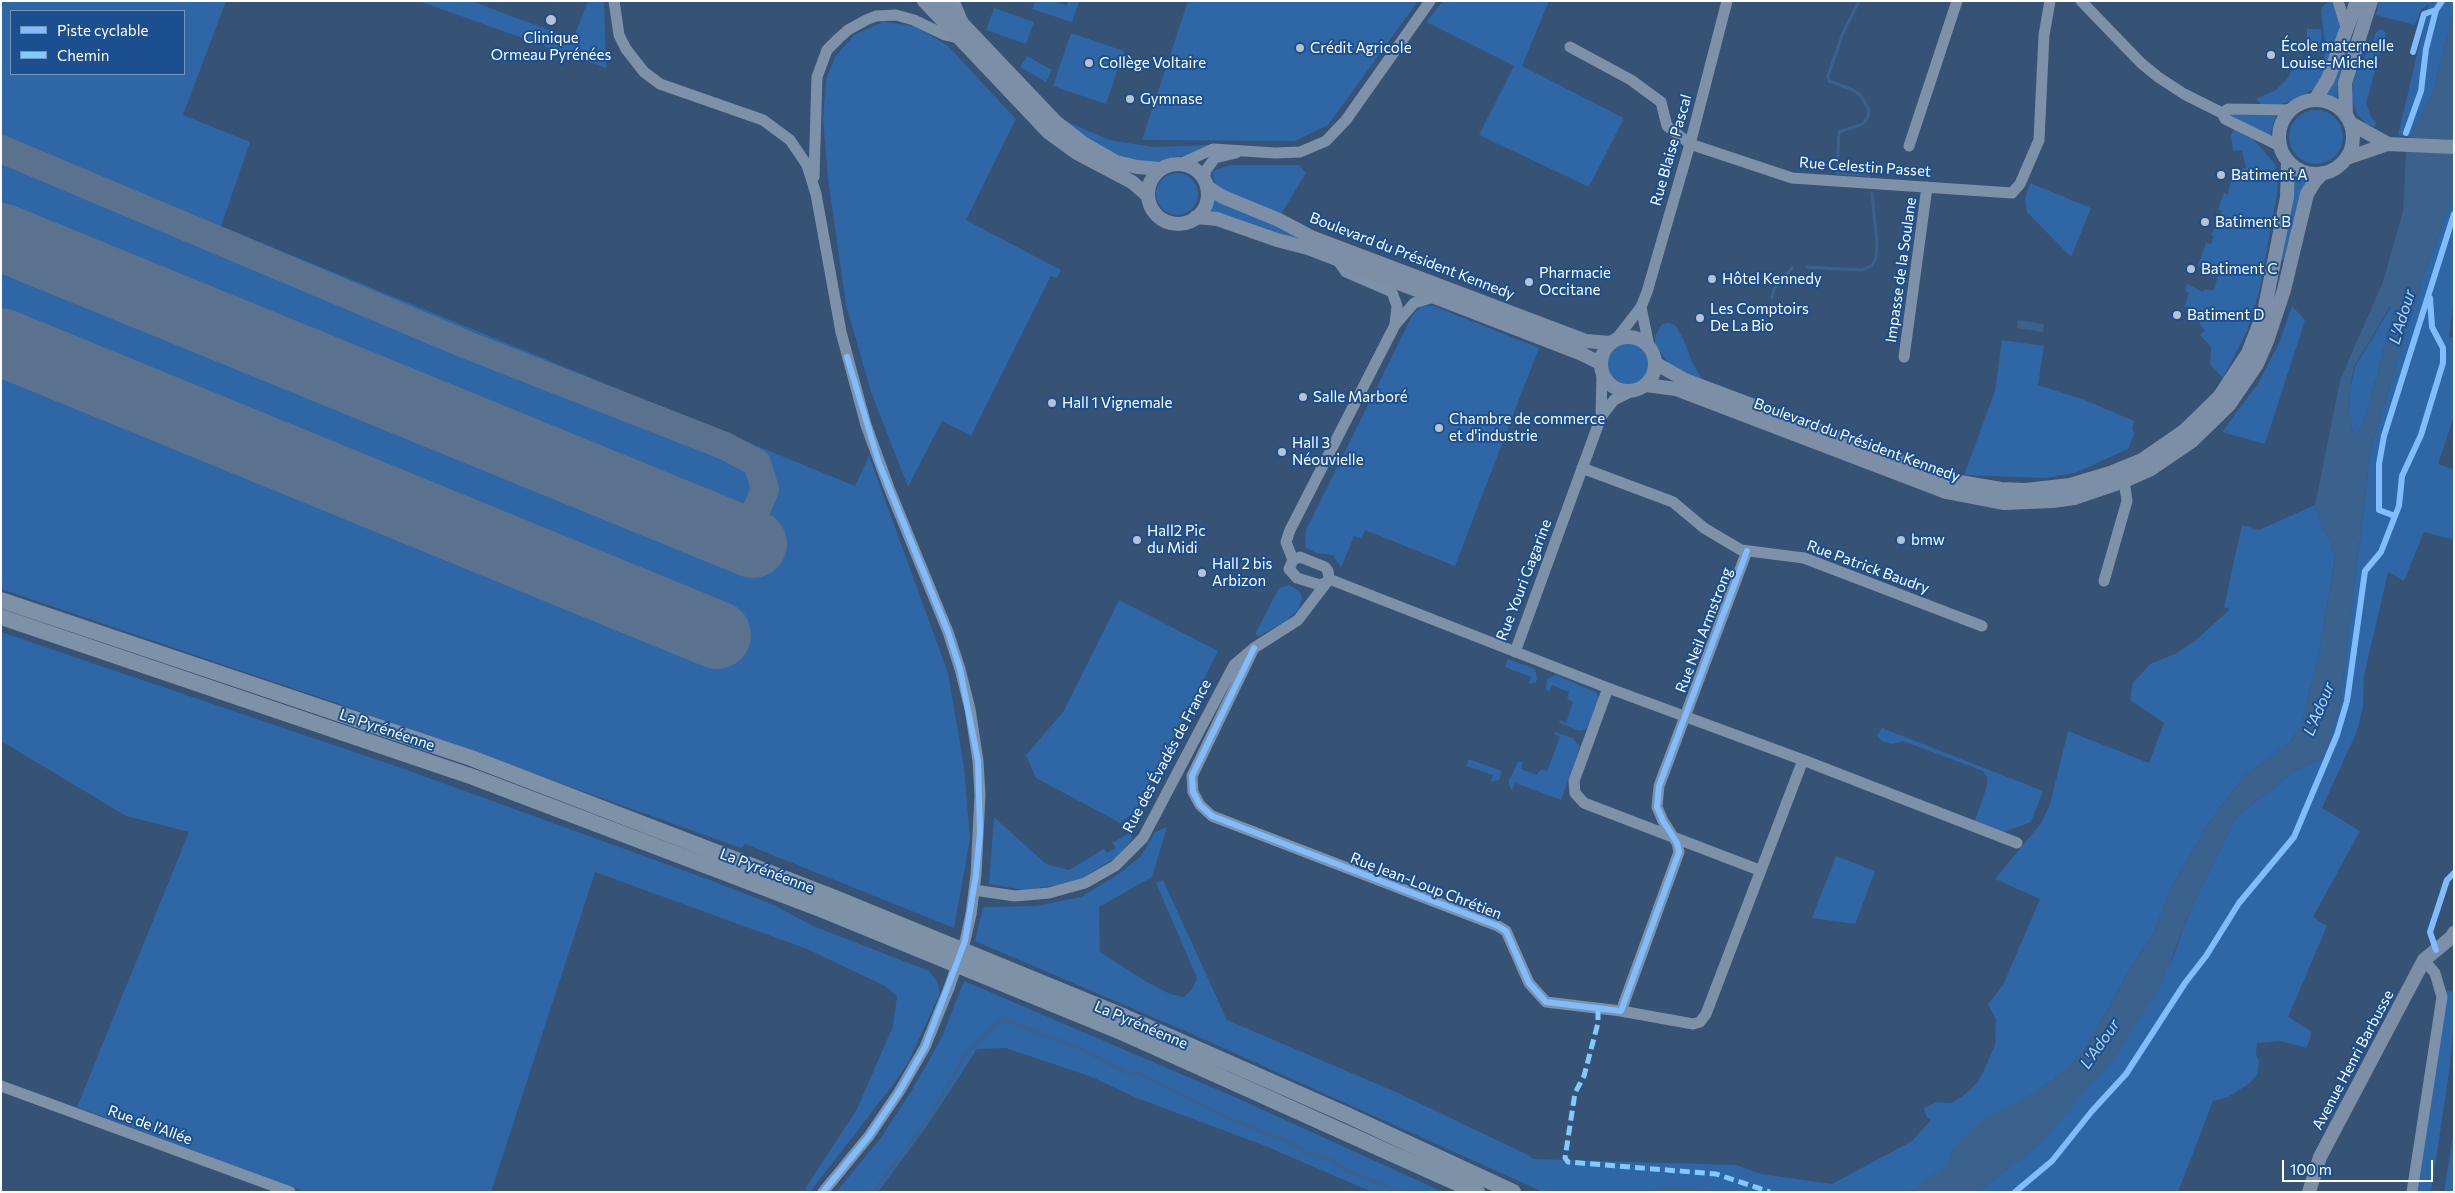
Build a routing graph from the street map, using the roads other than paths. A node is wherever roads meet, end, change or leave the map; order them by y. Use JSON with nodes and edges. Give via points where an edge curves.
{"nodes":[{"id":1,"x":614,"y":1,"type":"edge"},
{"id":2,"x":924,"y":1,"type":"edge"},
{"id":3,"x":941,"y":1,"type":"edge"},
{"id":4,"x":954,"y":1,"type":"edge"},
{"id":5,"x":1430,"y":1,"type":"edge"},
{"id":6,"x":1727,"y":1,"type":"edge"},
{"id":7,"x":1957,"y":1,"type":"edge"},
{"id":8,"x":2050,"y":1,"type":"edge"},
{"id":9,"x":2081,"y":1,"type":"edge"},
{"id":10,"x":2338,"y":1,"type":"edge"},
{"id":11,"x":2357,"y":1,"type":"edge"},
{"id":12,"x":2371,"y":1,"type":"edge"},
{"id":13,"x":2347,"y":30,"type":"junction"},
{"id":14,"x":961,"y":32,"type":"junction"},
{"id":15,"x":1570,"y":47,"type":"dead end"},
{"id":16,"x":2316,"y":100,"type":"junction"},
{"id":17,"x":2290,"y":110,"type":"junction"},
{"id":18,"x":2222,"y":113,"type":"junction"},
{"id":19,"x":2348,"y":119,"type":"junction"},
{"id":20,"x":1690,"y":144,"type":"junction"},
{"id":21,"x":2391,"y":144,"type":"junction"},
{"id":22,"x":1909,"y":146,"type":"dead end"},
{"id":23,"x":2280,"y":146,"type":"junction"},
{"id":24,"x":2454,"y":148,"type":"edge"},
{"id":25,"x":1240,"y":152,"type":"junction"},
{"id":26,"x":2346,"y":158,"type":"junction"},
{"id":27,"x":2288,"y":162,"type":"junction"},
{"id":28,"x":1180,"y":164,"type":"junction"},
{"id":29,"x":1160,"y":169,"type":"junction"},
{"id":30,"x":2323,"y":173,"type":"junction"},
{"id":31,"x":1205,"y":183,"type":"junction"},
{"id":32,"x":1927,"y":186,"type":"junction"},
{"id":33,"x":814,"y":187,"type":"junction"},
{"id":34,"x":1148,"y":195,"type":"junction"},
{"id":35,"x":1196,"y":217,"type":"junction"},
{"id":36,"x":1337,"y":259,"type":"junction"},
{"id":37,"x":1434,"y":297,"type":"junction"},
{"id":38,"x":1641,"y":307,"type":"junction"},
{"id":39,"x":1396,"y":325,"type":"junction"},
{"id":40,"x":1614,"y":341,"type":"junction"},
{"id":41,"x":1649,"y":346,"type":"junction"},
{"id":42,"x":1904,"y":357,"type":"dead end"},
{"id":43,"x":1656,"y":364,"type":"junction"},
{"id":44,"x":1601,"y":370,"type":"junction"},
{"id":45,"x":1646,"y":385,"type":"junction"},
{"id":46,"x":1630,"y":392,"type":"junction"},
{"id":47,"x":1601,"y":417,"type":"junction"},
{"id":48,"x":1582,"y":468,"type":"junction"},
{"id":49,"x":2124,"y":482,"type":"junction"},
{"id":50,"x":1747,"y":551,"type":"junction"},
{"id":51,"x":1293,"y":560,"type":"junction"},
{"id":52,"x":1301,"y":580,"type":"junction"},
{"id":53,"x":1328,"y":581,"type":"junction"},
{"id":54,"x":2104,"y":581,"type":"dead end"},
{"id":55,"x":1,"y":600,"type":"edge"},
{"id":56,"x":1308,"y":604,"type":"junction"},
{"id":57,"x":1,"y":617,"type":"edge"},
{"id":58,"x":1982,"y":626,"type":"dead end"},
{"id":59,"x":1254,"y":648,"type":"junction"},
{"id":60,"x":1515,"y":652,"type":"junction"},
{"id":61,"x":1608,"y":688,"type":"junction"},
{"id":62,"x":1685,"y":717,"type":"junction"},
{"id":63,"x":1802,"y":760,"type":"junction"},
{"id":64,"x":1674,"y":836,"type":"junction"},
{"id":65,"x":2017,"y":843,"type":"dead end"},
{"id":66,"x":1759,"y":870,"type":"junction"},
{"id":67,"x":974,"y":890,"type":"junction"},
{"id":68,"x":2454,"y":933,"type":"edge"},
{"id":69,"x":2424,"y":960,"type":"junction"},
{"id":70,"x":1621,"y":1011,"type":"junction"},
{"id":71,"x":1,"y":1086,"type":"edge"},
{"id":72,"x":290,"y":1192,"type":"edge"},
{"id":73,"x":823,"y":1192,"type":"edge"},
{"id":74,"x":1477,"y":1192,"type":"edge"},
{"id":75,"x":1513,"y":1192,"type":"edge"},
{"id":76,"x":2309,"y":1192,"type":"edge"},
{"id":77,"x":2412,"y":1192,"type":"edge"}],
"edges":[{"from":1,"to":33,"type":"street","via":[[619,35],[644,72],[660,84],[763,120],[779,130],[790,140],[807,166]]},
{"from":2,"to":14,"type":"main road"},
{"from":3,"to":14,"type":"main road"},
{"from":4,"to":14,"type":"street"},
{"from":5,"to":25,"type":"street","via":[[1346,120],[1326,141],[1300,152]]},
{"from":6,"to":20,"type":"street","name":"Rue Blaise Pascal"},
{"from":7,"to":22,"type":"street"},
{"from":8,"to":32,"type":"street","name":"Rue Celestin Passet","via":[[2044,35],[2039,140],[2020,184],[2012,193]]},
{"from":9,"to":18,"type":"street","via":[[2158,77]]},
{"from":10,"to":13,"type":"street"},
{"from":11,"to":13,"type":"main road"},
{"from":12,"to":19,"type":"main road","via":[[2345,83]]},
{"from":13,"to":16,"type":"main road"},
{"from":14,"to":29,"type":"main road","via":[[1056,122],[1083,143],[1116,162]]},
{"from":14,"to":33,"type":"street","via":[[945,35],[896,15],[876,16],[848,30],[827,50],[815,91]]},
{"from":14,"to":34,"type":"main road","via":[[1048,132]]},
{"from":15,"to":20,"type":"street","name":"Rue Celestin Passet","via":[[1631,80],[1661,102],[1667,126]]},
{"from":16,"to":17,"type":"main road","via":[[2306,101]]},
{"from":16,"to":19,"type":"main road","via":[[2338,107]]},
{"from":17,"to":18,"type":"street","via":[[2228,109]]},
{"from":17,"to":23,"type":"main road","via":[[2280,126]]},
{"from":18,"to":23,"type":"street","via":[[2225,119]]},
{"from":19,"to":21,"type":"main road"},
{"from":19,"to":26,"type":"main road","via":[[2353,135],[2352,147]]},
{"from":20,"to":32,"type":"street","name":"Rue Celestin Passet","via":[[1792,178]]},
{"from":20,"to":38,"type":"street","name":"Rue Blaise Pascal"},
{"from":21,"to":24,"type":"main road"},
{"from":21,"to":26,"type":"main road"},
{"from":23,"to":27,"type":"main road"},
{"from":25,"to":28,"type":"street","via":[[1213,150]]},
{"from":25,"to":31,"type":"street","via":[[1215,158],[1206,170]]},
{"from":26,"to":30,"type":"main road"},
{"from":27,"to":30,"type":"main road","via":[[2298,170]]},
{"from":27,"to":43,"type":"main road","name":"Boulevard du Président Kennedy","via":[[2288,197],[2264,312],[2248,352],[2218,397],[2184,431],[2142,460],[2110,473],[2070,485],[2026,490],[1960,482],[1694,384]]},
{"from":28,"to":29,"type":"main road"},
{"from":28,"to":31,"type":"main road","via":[[1196,170]]},
{"from":29,"to":34,"type":"main road","via":[[1153,176]]},
{"from":30,"to":49,"type":"main road","name":"Boulevard du Président Kennedy","via":[[2307,194],[2276,317],[2257,364],[2229,405],[2192,440],[2151,469]]},
{"from":31,"to":35,"type":"main road","via":[[1207,200]]},
{"from":31,"to":40,"type":"main road","name":"Boulevard du Président Kennedy","via":[[1223,197],[1312,237],[1586,341]]},
{"from":32,"to":42,"type":"street","name":"Impasse de la Soulane"},
{"from":33,"to":67,"type":"street","via":[[841,332],[866,424],[879,464],[948,632],[968,701],[980,795]]},
{"from":34,"to":35,"type":"main road","via":[[1150,204],[1162,219],[1180,223]]},
{"from":35,"to":36,"type":"main road","name":"Boulevard du Président Kennedy","via":[[1217,219]]},
{"from":36,"to":37,"type":"main road","name":"Boulevard du Président Kennedy"},
{"from":36,"to":39,"type":"street","via":[[1346,272],[1392,292],[1397,306]]},
{"from":37,"to":39,"type":"street","via":[[1414,303]]},
{"from":37,"to":44,"type":"main road","name":"Boulevard du Président Kennedy"},
{"from":38,"to":40,"type":"street","name":"Rue Blaise Pascal"},
{"from":38,"to":41,"type":"street","name":"Rue Blaise Pascal"},
{"from":39,"to":51,"type":"street","via":[[1290,530],[1286,542]]},
{"from":40,"to":41,"type":"main road","via":[[1634,337]]},
{"from":40,"to":44,"type":"main road","via":[[1601,356]]},
{"from":41,"to":43,"type":"main road"},
{"from":43,"to":45,"type":"main road"},
{"from":44,"to":46,"type":"main road","via":[[1609,385]]},
{"from":44,"to":47,"type":"street","name":"Rue Youri Gagarine"},
{"from":45,"to":46,"type":"main road"},
{"from":45,"to":49,"type":"main road","name":"Boulevard du Président Kennedy","via":[[1676,389],[1920,483],[1973,498],[2003,502],[2053,501],[2074,498]]},
{"from":46,"to":47,"type":"street","name":"Rue Youri Gagarine","via":[[1614,400]]},
{"from":47,"to":48,"type":"street","name":"Rue Youri Gagarine"},
{"from":48,"to":50,"type":"street","name":"Rue Patrick Baudry","via":[[1673,502],[1704,528]]},
{"from":48,"to":60,"type":"street","name":"Rue Youri Gagarine"},
{"from":49,"to":54,"type":"street","via":[[2127,501]]},
{"from":50,"to":58,"type":"street","name":"Rue Patrick Baudry","via":[[1804,558]]},
{"from":50,"to":62,"type":"street","name":"Rue Neil Armstrong"},
{"from":51,"to":52,"type":"street","via":[[1289,569]]},
{"from":51,"to":53,"type":"street","via":[[1300,557],[1325,567]]},
{"from":52,"to":53,"type":"street","via":[[1320,584]]},
{"from":52,"to":56,"type":"street"},
{"from":53,"to":56,"type":"street","name":"Rue des Évadés de France"},
{"from":53,"to":60,"type":"street","name":"Rue Youri Gagarine"},
{"from":55,"to":75,"type":"highway","name":"La Pyrénéenne","via":[[471,758],[830,896],[1125,1017]]},
{"from":56,"to":59,"type":"street","name":"Rue des Évadés de France","via":[[1306,612],[1298,620]]},
{"from":57,"to":74,"type":"highway","name":"La Pyrénéenne","via":[[473,777],[823,910],[1119,1032]]},
{"from":59,"to":67,"type":"street","name":"Rue des Évadés de France","via":[[1234,665],[1221,687],[1143,838],[1115,866],[1085,883],[1049,893],[1015,896]]},
{"from":59,"to":70,"type":"street","name":"Rue Jean-Loup Chrétien","via":[[1192,776],[1193,792],[1200,805],[1212,816],[1498,926],[1506,932],[1529,983],[1546,1002]]},
{"from":60,"to":61,"type":"street","name":"Rue Neil Armstrong"},
{"from":61,"to":62,"type":"street","name":"Rue Neil Armstrong"},
{"from":61,"to":64,"type":"street","via":[[1574,781],[1575,793],[1584,803]]},
{"from":62,"to":63,"type":"street","name":"Rue Neil Armstrong"},
{"from":62,"to":64,"type":"street","via":[[1657,796],[1663,821]]},
{"from":63,"to":65,"type":"street","name":"Rue Neil Armstrong"},
{"from":63,"to":66,"type":"street"},
{"from":64,"to":66,"type":"street"},
{"from":64,"to":70,"type":"street","via":[[1679,852],[1675,866]]},
{"from":66,"to":70,"type":"street","name":"Rue Jean-Loup Chrétien","via":[[1706,1014],[1700,1022],[1693,1024]]},
{"from":67,"to":73,"type":"street","bridge":true,"via":[[965,941],[925,1047],[869,1136]]},
{"from":68,"to":69,"type":"main road","name":"Avenue Henri Barbusse"},
{"from":69,"to":76,"type":"main road","name":"Avenue Henri Barbusse","via":[[2320,1157]]},
{"from":69,"to":77,"type":"street","via":[[2435,973],[2442,997]]},
{"from":71,"to":72,"type":"street","name":"Rue de l'Allée"}]}
